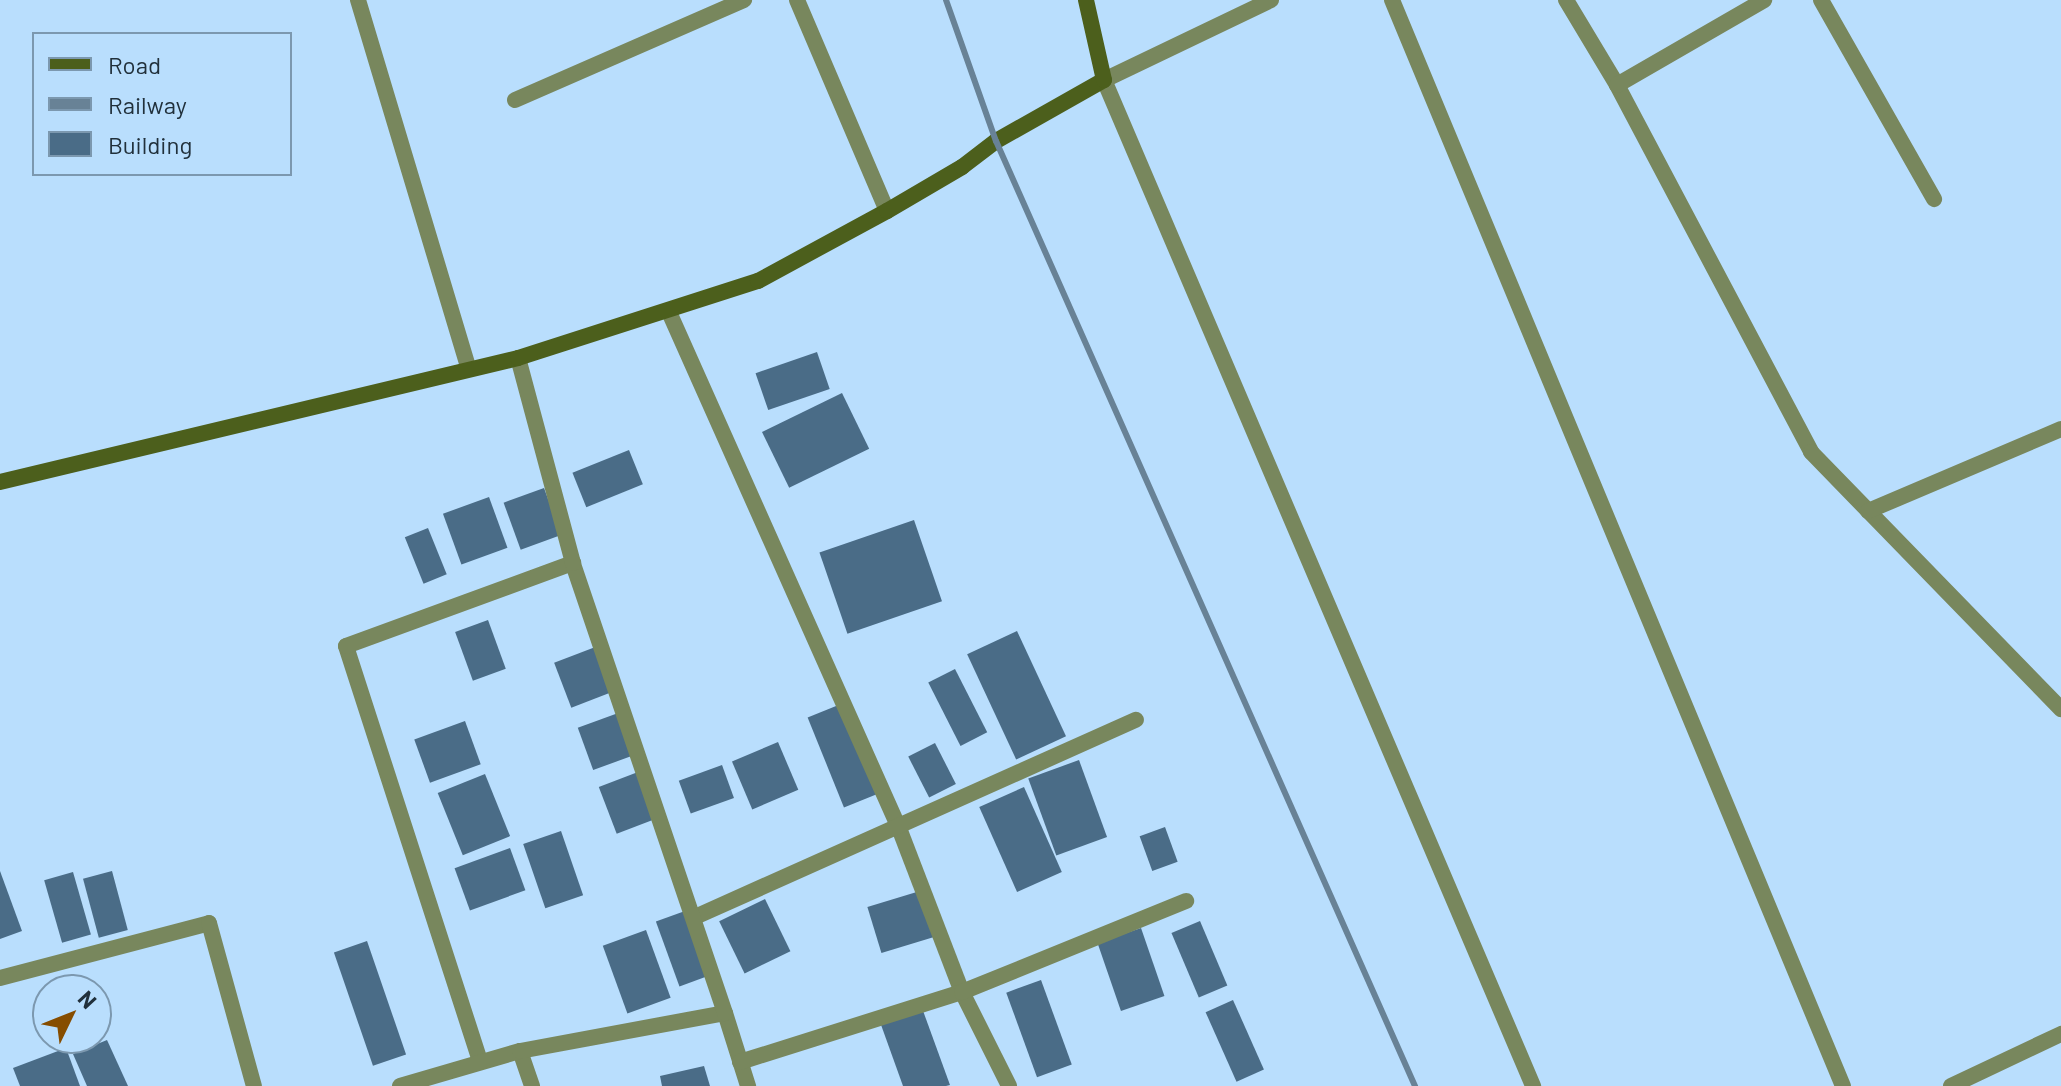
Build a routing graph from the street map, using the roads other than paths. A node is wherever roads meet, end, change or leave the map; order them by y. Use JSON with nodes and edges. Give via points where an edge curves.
{"nodes":[{"id":1,"x":358,"y":0,"type":"edge"},
{"id":2,"x":744,"y":0,"type":"edge"},
{"id":3,"x":797,"y":0,"type":"edge"},
{"id":4,"x":1086,"y":0,"type":"edge"},
{"id":5,"x":1271,"y":0,"type":"edge"},
{"id":6,"x":1392,"y":0,"type":"edge"},
{"id":7,"x":1566,"y":0,"type":"edge"},
{"id":8,"x":1764,"y":0,"type":"edge"},
{"id":9,"x":1821,"y":0,"type":"edge"},
{"id":10,"x":1104,"y":80,"type":"junction"},
{"id":11,"x":1617,"y":85,"type":"junction"},
{"id":12,"x":515,"y":100,"type":"dead end"},
{"id":13,"x":1934,"y":199,"type":"dead end"},
{"id":14,"x":887,"y":211,"type":"junction"},
{"id":15,"x":669,"y":312,"type":"junction"},
{"id":16,"x":518,"y":358,"type":"junction"},
{"id":17,"x":469,"y":369,"type":"junction"},
{"id":18,"x":2061,"y":429,"type":"edge"},
{"id":19,"x":0,"y":482,"type":"edge"},
{"id":20,"x":1868,"y":511,"type":"junction"},
{"id":21,"x":573,"y":563,"type":"junction"},
{"id":22,"x":2061,"y":709,"type":"edge"},
{"id":23,"x":1136,"y":720,"type":"dead end"},
{"id":24,"x":899,"y":828,"type":"junction"},
{"id":25,"x":1186,"y":901,"type":"dead end"},
{"id":26,"x":695,"y":917,"type":"junction"},
{"id":27,"x":0,"y":978,"type":"edge"},
{"id":28,"x":962,"y":992,"type":"junction"},
{"id":29,"x":725,"y":1013,"type":"junction"},
{"id":30,"x":2061,"y":1034,"type":"edge"},
{"id":31,"x":520,"y":1051,"type":"junction"},
{"id":32,"x":480,"y":1061,"type":"junction"},
{"id":33,"x":740,"y":1062,"type":"junction"},
{"id":34,"x":254,"y":1086,"type":"edge"},
{"id":35,"x":400,"y":1086,"type":"edge"},
{"id":36,"x":532,"y":1086,"type":"edge"},
{"id":37,"x":748,"y":1086,"type":"edge"},
{"id":38,"x":1009,"y":1086,"type":"edge"},
{"id":39,"x":1533,"y":1086,"type":"edge"},
{"id":40,"x":1843,"y":1086,"type":"edge"},
{"id":41,"x":1951,"y":1086,"type":"edge"}],
"edges":[{"from":1,"to":17,"type":"street"},
{"from":2,"to":12,"type":"street"},
{"from":3,"to":14,"type":"street"},
{"from":4,"to":10,"type":"street"},
{"from":5,"to":10,"type":"street"},
{"from":6,"to":40,"type":"street"},
{"from":7,"to":11,"type":"street"},
{"from":8,"to":11,"type":"street"},
{"from":9,"to":13,"type":"street"},
{"from":10,"to":14,"type":"street"},
{"from":10,"to":39,"type":"street"},
{"from":11,"to":20,"type":"street","via":[[1811,452]]},
{"from":14,"to":15,"type":"street","via":[[758,281]]},
{"from":15,"to":16,"type":"street"},
{"from":15,"to":24,"type":"street"},
{"from":16,"to":17,"type":"street"},
{"from":16,"to":21,"type":"street"},
{"from":17,"to":19,"type":"street"},
{"from":18,"to":20,"type":"street"},
{"from":20,"to":22,"type":"street"},
{"from":21,"to":26,"type":"street"},
{"from":21,"to":32,"type":"street","via":[[346,646]]},
{"from":23,"to":24,"type":"street"},
{"from":24,"to":26,"type":"street"},
{"from":24,"to":28,"type":"street"},
{"from":25,"to":28,"type":"street"},
{"from":26,"to":29,"type":"street"},
{"from":27,"to":34,"type":"street","via":[[209,923]]},
{"from":28,"to":33,"type":"street"},
{"from":28,"to":38,"type":"street"},
{"from":29,"to":31,"type":"street"},
{"from":29,"to":33,"type":"street"},
{"from":30,"to":41,"type":"street"},
{"from":31,"to":32,"type":"street"},
{"from":31,"to":36,"type":"street"},
{"from":32,"to":35,"type":"street"},
{"from":33,"to":37,"type":"street"}]}
